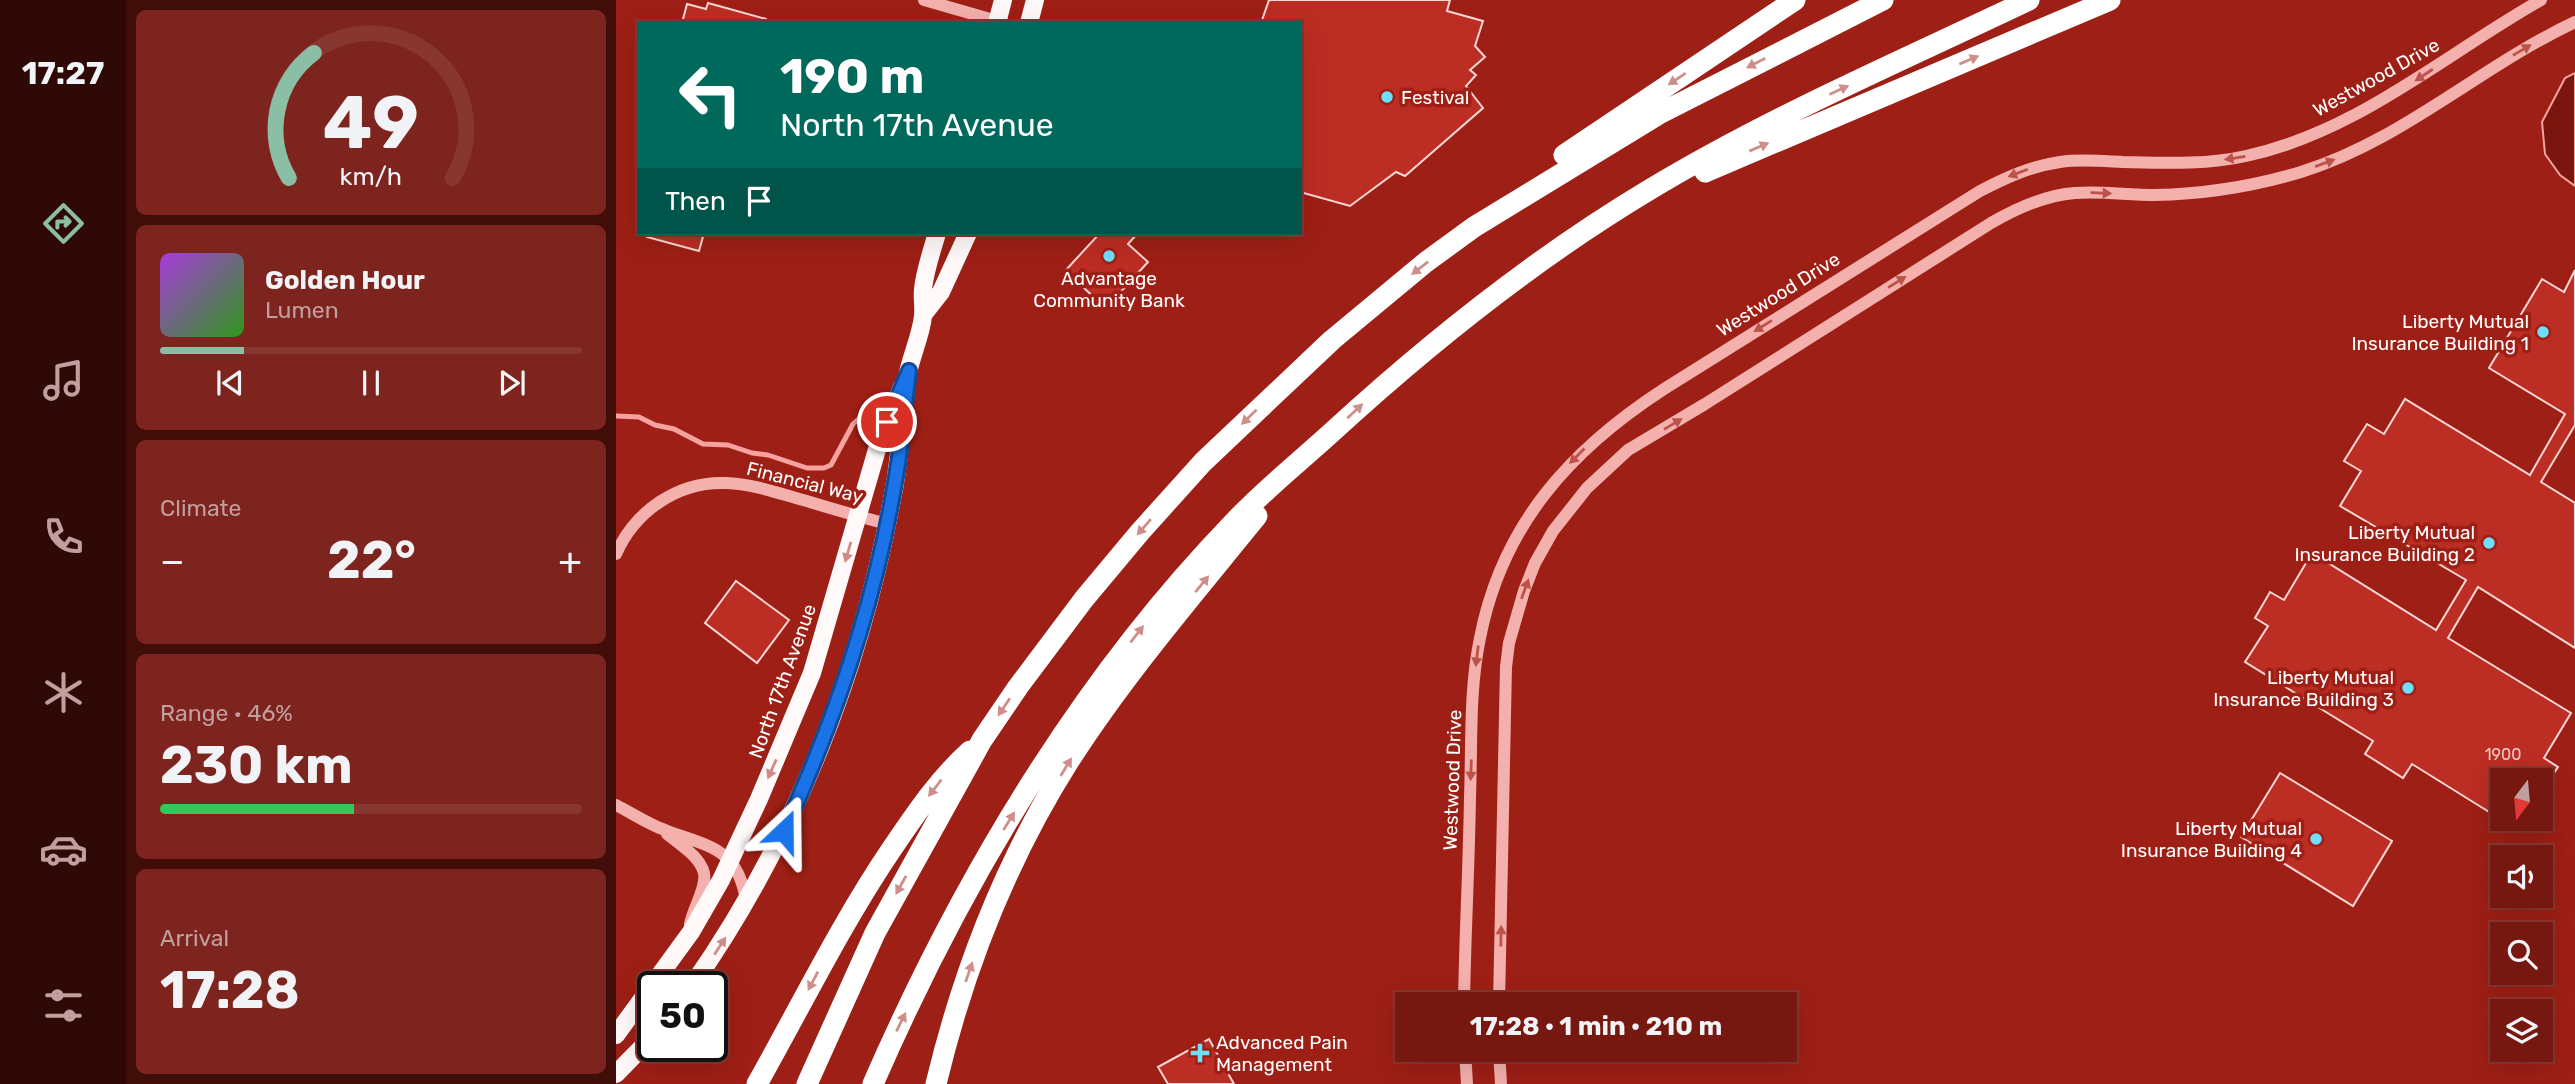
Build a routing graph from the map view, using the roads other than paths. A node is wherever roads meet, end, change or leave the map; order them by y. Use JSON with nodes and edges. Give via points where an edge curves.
{"nodes":[{"id":1,"x":924,"y":0,"type":"edge"},
{"id":2,"x":1003,"y":0,"type":"edge"},
{"id":3,"x":1035,"y":0,"type":"edge"},
{"id":4,"x":1795,"y":0,"type":"edge"},
{"id":5,"x":1883,"y":0,"type":"edge"},
{"id":6,"x":2029,"y":0,"type":"edge"},
{"id":7,"x":2110,"y":0,"type":"edge"},
{"id":8,"x":2541,"y":0,"type":"edge"},
{"id":9,"x":997,"y":21,"type":"edge"},
{"id":10,"x":1000,"y":21,"type":"edge"},
{"id":11,"x":1030,"y":21,"type":"edge"},
{"id":12,"x":2575,"y":22,"type":"edge"},
{"id":13,"x":1474,"y":227,"type":"junction"},
{"id":14,"x":936,"y":235,"type":"edge"},
{"id":15,"x":967,"y":235,"type":"edge"},
{"id":16,"x":1547,"y":258,"type":"junction"},
{"id":17,"x":923,"y":315,"type":"junction"},
{"id":18,"x":909,"y":371,"type":"junction"},
{"id":19,"x":1304,"y":457,"type":"junction"},
{"id":20,"x":858,"y":516,"type":"junction"},
{"id":21,"x":887,"y":524,"type":"junction"},
{"id":22,"x":616,"y":554,"type":"edge"},
{"id":23,"x":982,"y":740,"type":"junction"},
{"id":24,"x":616,"y":805,"type":"edge"},
{"id":25,"x":662,"y":829,"type":"junction"},
{"id":26,"x":730,"y":861,"type":"junction"},
{"id":27,"x":747,"y":903,"type":"junction"},
{"id":28,"x":688,"y":937,"type":"junction"},
{"id":29,"x":702,"y":971,"type":"edge"},
{"id":30,"x":1464,"y":992,"type":"edge"},
{"id":31,"x":1499,"y":992,"type":"edge"},
{"id":32,"x":616,"y":1035,"type":"edge"},
{"id":33,"x":637,"y":1052,"type":"edge"},
{"id":34,"x":1466,"y":1062,"type":"edge"},
{"id":35,"x":1500,"y":1062,"type":"edge"},
{"id":36,"x":616,"y":1074,"type":"edge"},
{"id":37,"x":757,"y":1084,"type":"edge"},
{"id":38,"x":807,"y":1084,"type":"edge"},
{"id":39,"x":873,"y":1084,"type":"edge"},
{"id":40,"x":936,"y":1084,"type":"edge"},
{"id":41,"x":1467,"y":1084,"type":"edge"},
{"id":42,"x":1501,"y":1084,"type":"edge"}],
"edges":[{"from":1,"to":9,"type":"street"},
{"from":2,"to":10,"type":"main road"},
{"from":3,"to":11,"type":"main road"},
{"from":4,"to":13,"type":"highway","one_way":true,"via":[[1520,184]]},
{"from":5,"to":13,"type":"highway","one_way":true,"via":[[1658,114]]},
{"from":16,"to":6,"type":"highway","one_way":true,"via":[[1614,211],[1730,144]]},
{"from":16,"to":7,"type":"highway","one_way":true,"via":[[1729,160]]},
{"from":8,"to":30,"type":"street","name":"Westwood Drive","one_way":true,"via":[[2390,96],[2285,145],[2207,161],[2057,162],[2000,180],[1656,394],[1585,448],[1549,488],[1522,529],[1500,575],[1480,637],[1473,701]]},
{"from":31,"to":12,"type":"street","one_way":true,"via":[[1509,643],[1540,554],[1572,505],[1600,474],[1628,450],[2024,205],[2076,193],[2156,195],[2232,188],[2301,172],[2375,141],[2526,47]]},
{"from":13,"to":23,"type":"highway","one_way":true,"via":[[1332,340],[1203,462],[1084,599]]},
{"from":14,"to":17,"type":"main road","name":"North 17th Avenue","via":[[923,289]]},
{"from":15,"to":17,"type":"main road","name":"North 17th Avenue","via":[[942,292]]},
{"from":19,"to":16,"type":"highway","one_way":true,"via":[[1445,332]]},
{"from":17,"to":18,"type":"main road","name":"North 17th Avenue"},
{"from":18,"to":20,"type":"main road","name":"North 17th Avenue","via":[[880,439]]},
{"from":18,"to":21,"type":"main road","name":"North 17th Avenue"},
{"from":39,"to":19,"type":"highway","one_way":true,"via":[[985,858],[1092,694],[1201,557]]},
{"from":40,"to":19,"type":"highway","one_way":true,"via":[[971,965],[1003,887],[1070,760],[1149,650]]},
{"from":20,"to":21,"type":"street","name":"Financial Way"},
{"from":20,"to":22,"type":"street","name":"Financial Way","via":[[756,488],[705,484],[677,492],[648,510],[628,531]]},
{"from":20,"to":26,"type":"main road","name":"North 17th Avenue","one_way":true,"via":[[812,673]]},
{"from":21,"to":27,"type":"main road","name":"North 17th Avenue","via":[[860,631],[830,720],[789,819]]},
{"from":23,"to":37,"type":"highway","one_way":true,"via":[[938,784],[885,859]]},
{"from":23,"to":38,"type":"highway","one_way":true,"via":[[875,933]]},
{"from":24,"to":25,"type":"street"},
{"from":25,"to":26,"type":"street","via":[[711,848]]},
{"from":25,"to":28,"type":"street","via":[[694,857],[704,874]]},
{"from":26,"to":27,"type":"street","via":[[741,877]]},
{"from":26,"to":28,"type":"main road","name":"North 17th Avenue"},
{"from":29,"to":27,"type":"main road","name":"North 17th Avenue","one_way":true},
{"from":28,"to":32,"type":"main road","name":"North 17th Avenue"},
{"from":33,"to":36,"type":"main road"},
{"from":34,"to":41,"type":"street"},
{"from":35,"to":42,"type":"street"}]}
